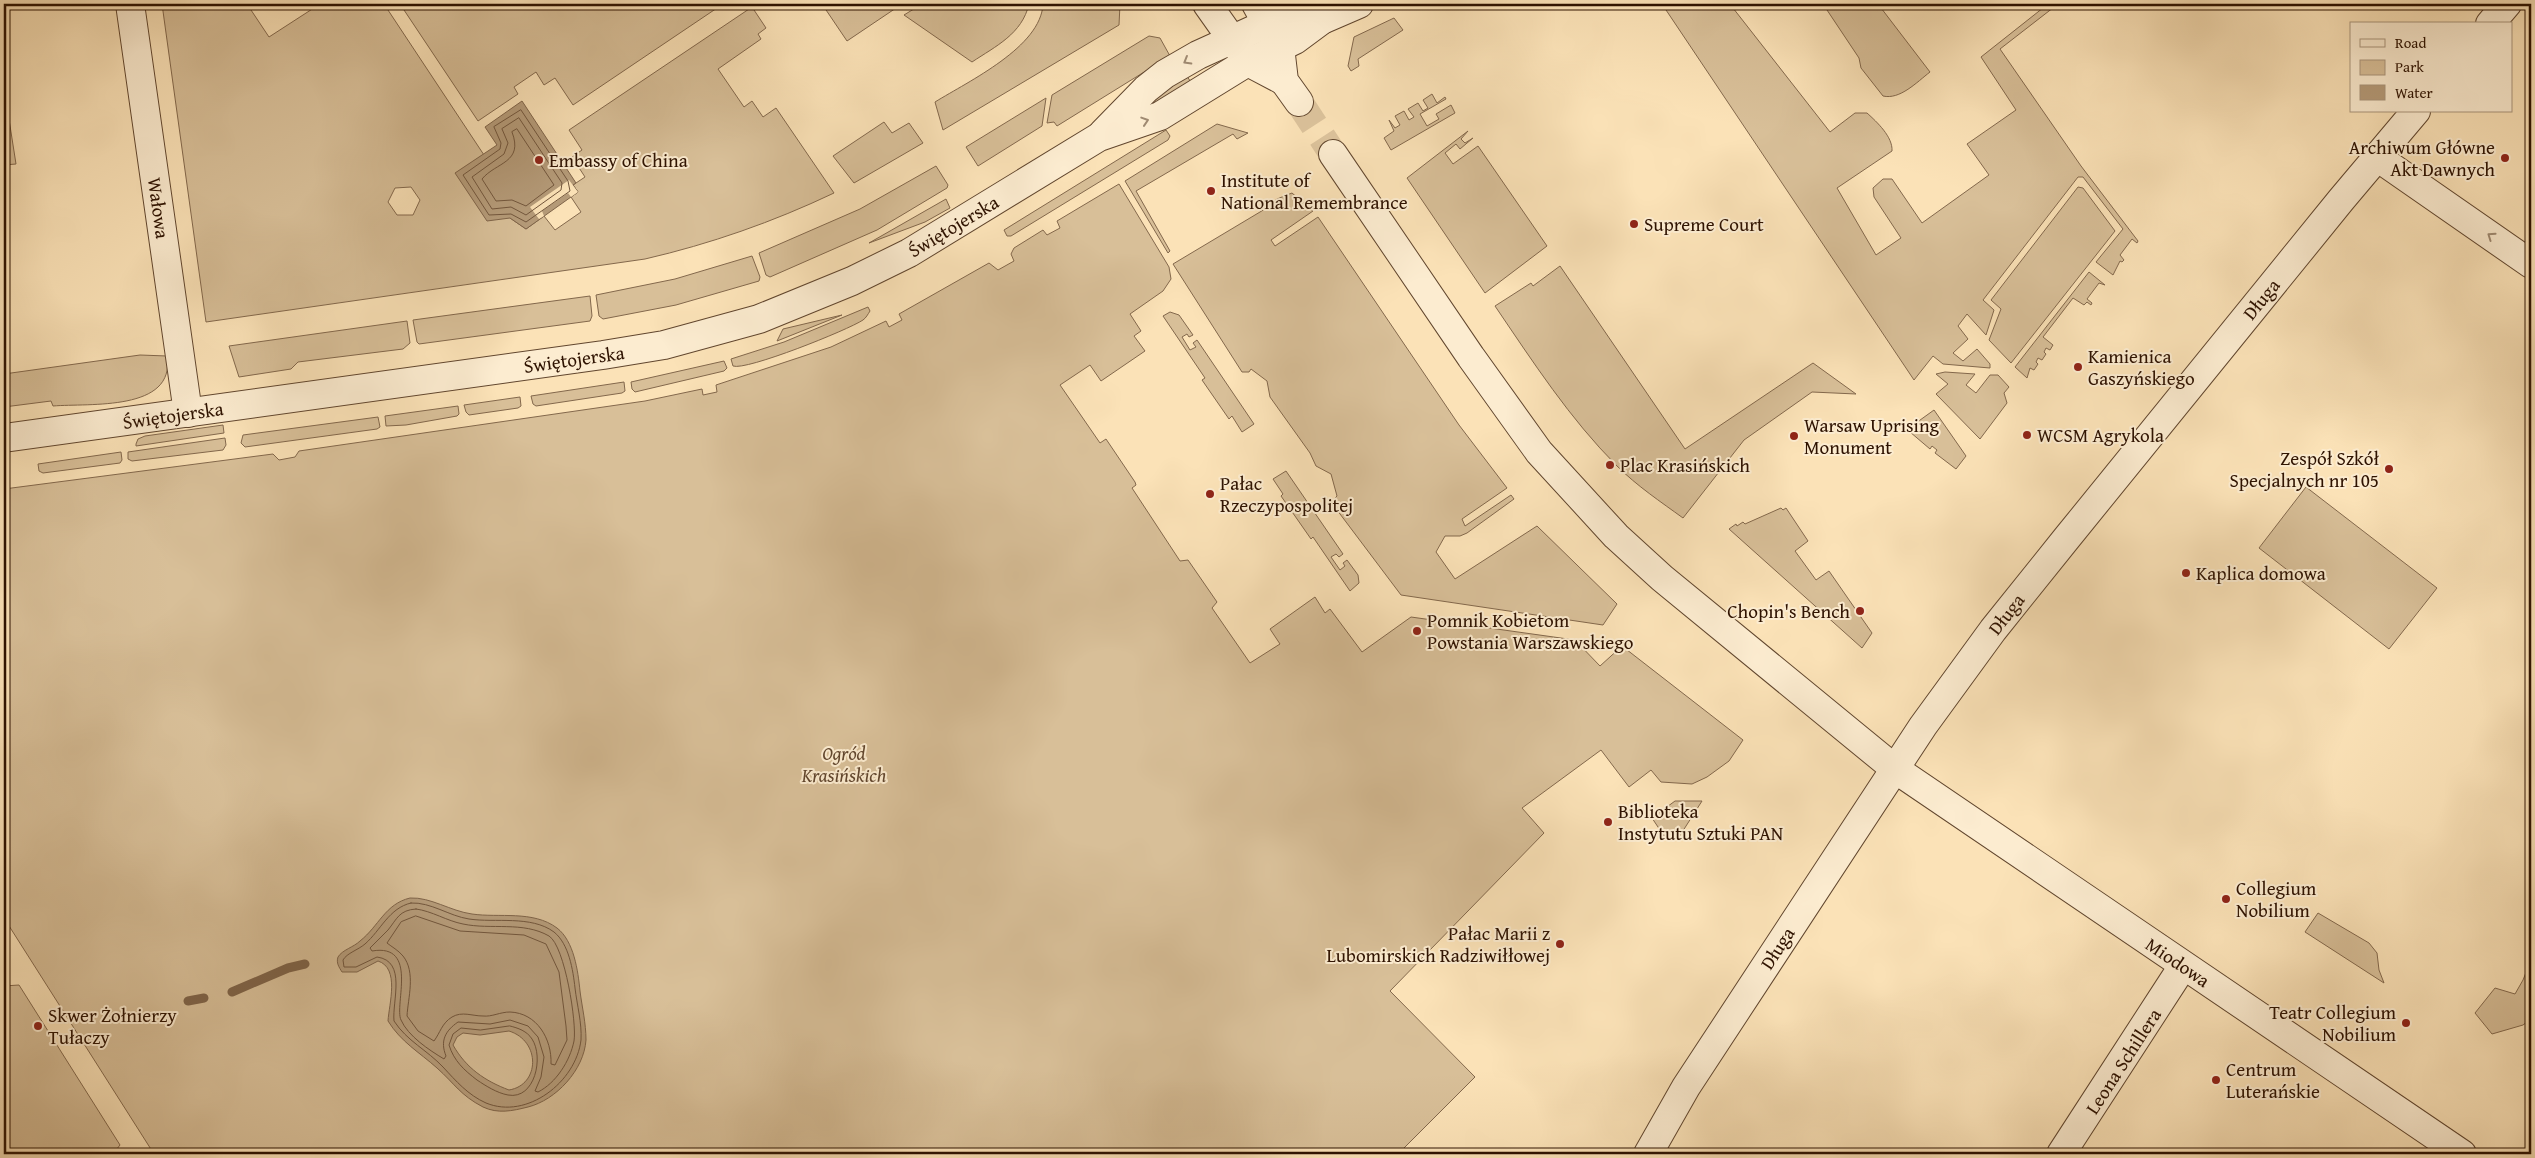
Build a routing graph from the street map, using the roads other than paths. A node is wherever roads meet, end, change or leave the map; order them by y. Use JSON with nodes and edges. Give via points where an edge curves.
{"nodes":[{"id":1,"x":130,"y":4,"type":"edge"},
{"id":2,"x":1207,"y":4,"type":"edge"},
{"id":3,"x":1359,"y":4,"type":"edge"},
{"id":4,"x":2508,"y":4,"type":"edge"},
{"id":5,"x":1262,"y":13,"type":"edge"},
{"id":6,"x":1322,"y":20,"type":"junction"},
{"id":7,"x":2492,"y":22,"type":"edge"},
{"id":8,"x":1230,"y":39,"type":"junction"},
{"id":9,"x":1280,"y":47,"type":"junction"},
{"id":10,"x":1248,"y":62,"type":"junction"},
{"id":11,"x":2415,"y":112,"type":"edge"},
{"id":12,"x":1099,"y":137,"type":"junction"},
{"id":13,"x":1333,"y":154,"type":"tunnel mouth"},
{"id":14,"x":2378,"y":157,"type":"junction"},
{"id":15,"x":2531,"y":264,"type":"edge"},
{"id":16,"x":188,"y":413,"type":"junction"},
{"id":17,"x":4,"y":438,"type":"edge"},
{"id":18,"x":1895,"y":769,"type":"junction"},
{"id":19,"x":2183,"y":966,"type":"junction"},
{"id":20,"x":1648,"y":1154,"type":"edge"},
{"id":21,"x":2061,"y":1154,"type":"edge"},
{"id":22,"x":2462,"y":1154,"type":"edge"}],
"edges":[{"from":1,"to":16,"type":"street","name":"Wałowa"},
{"from":2,"to":8,"type":"street"},
{"from":3,"to":6,"type":"street","name":"Świętojerska"},
{"from":4,"to":7,"type":"street"},
{"from":5,"to":6,"type":"street","name":"Świętojerska"},
{"from":5,"to":8,"type":"street","name":"Świętojerska"},
{"from":5,"to":9,"type":"street"},
{"from":6,"to":9,"type":"street","name":"Świętojerska"},
{"from":8,"to":10,"type":"street"},
{"from":8,"to":12,"type":"street","name":"Świętojerska","one_way":true,"via":[[1165,74]]},
{"from":9,"to":10,"type":"street","name":"Świętojerska"},
{"from":9,"to":10,"type":"street","via":[[1292,91]]},
{"from":12,"to":10,"type":"street","name":"Świętojerska","one_way":true,"via":[[1160,116]]},
{"from":11,"to":14,"type":"street","name":"Długa"},
{"from":12,"to":16,"type":"street","name":"Świętojerska","via":[[908,253],[820,296],[759,319],[634,350]]},
{"from":13,"to":18,"type":"street","via":[[1514,419],[1572,491],[1662,578]]},
{"from":15,"to":14,"type":"street","one_way":true},
{"from":14,"to":18,"type":"street","name":"Długa","via":[[1993,630]]},
{"from":16,"to":17,"type":"street","name":"Świętojerska"},
{"from":18,"to":19,"type":"street","name":"Miodowa"},
{"from":18,"to":20,"type":"street","name":"Długa","via":[[1686,1087]]},
{"from":19,"to":21,"type":"street","name":"Leona Schillera"},
{"from":19,"to":22,"type":"street","name":"Miodowa"}]}
